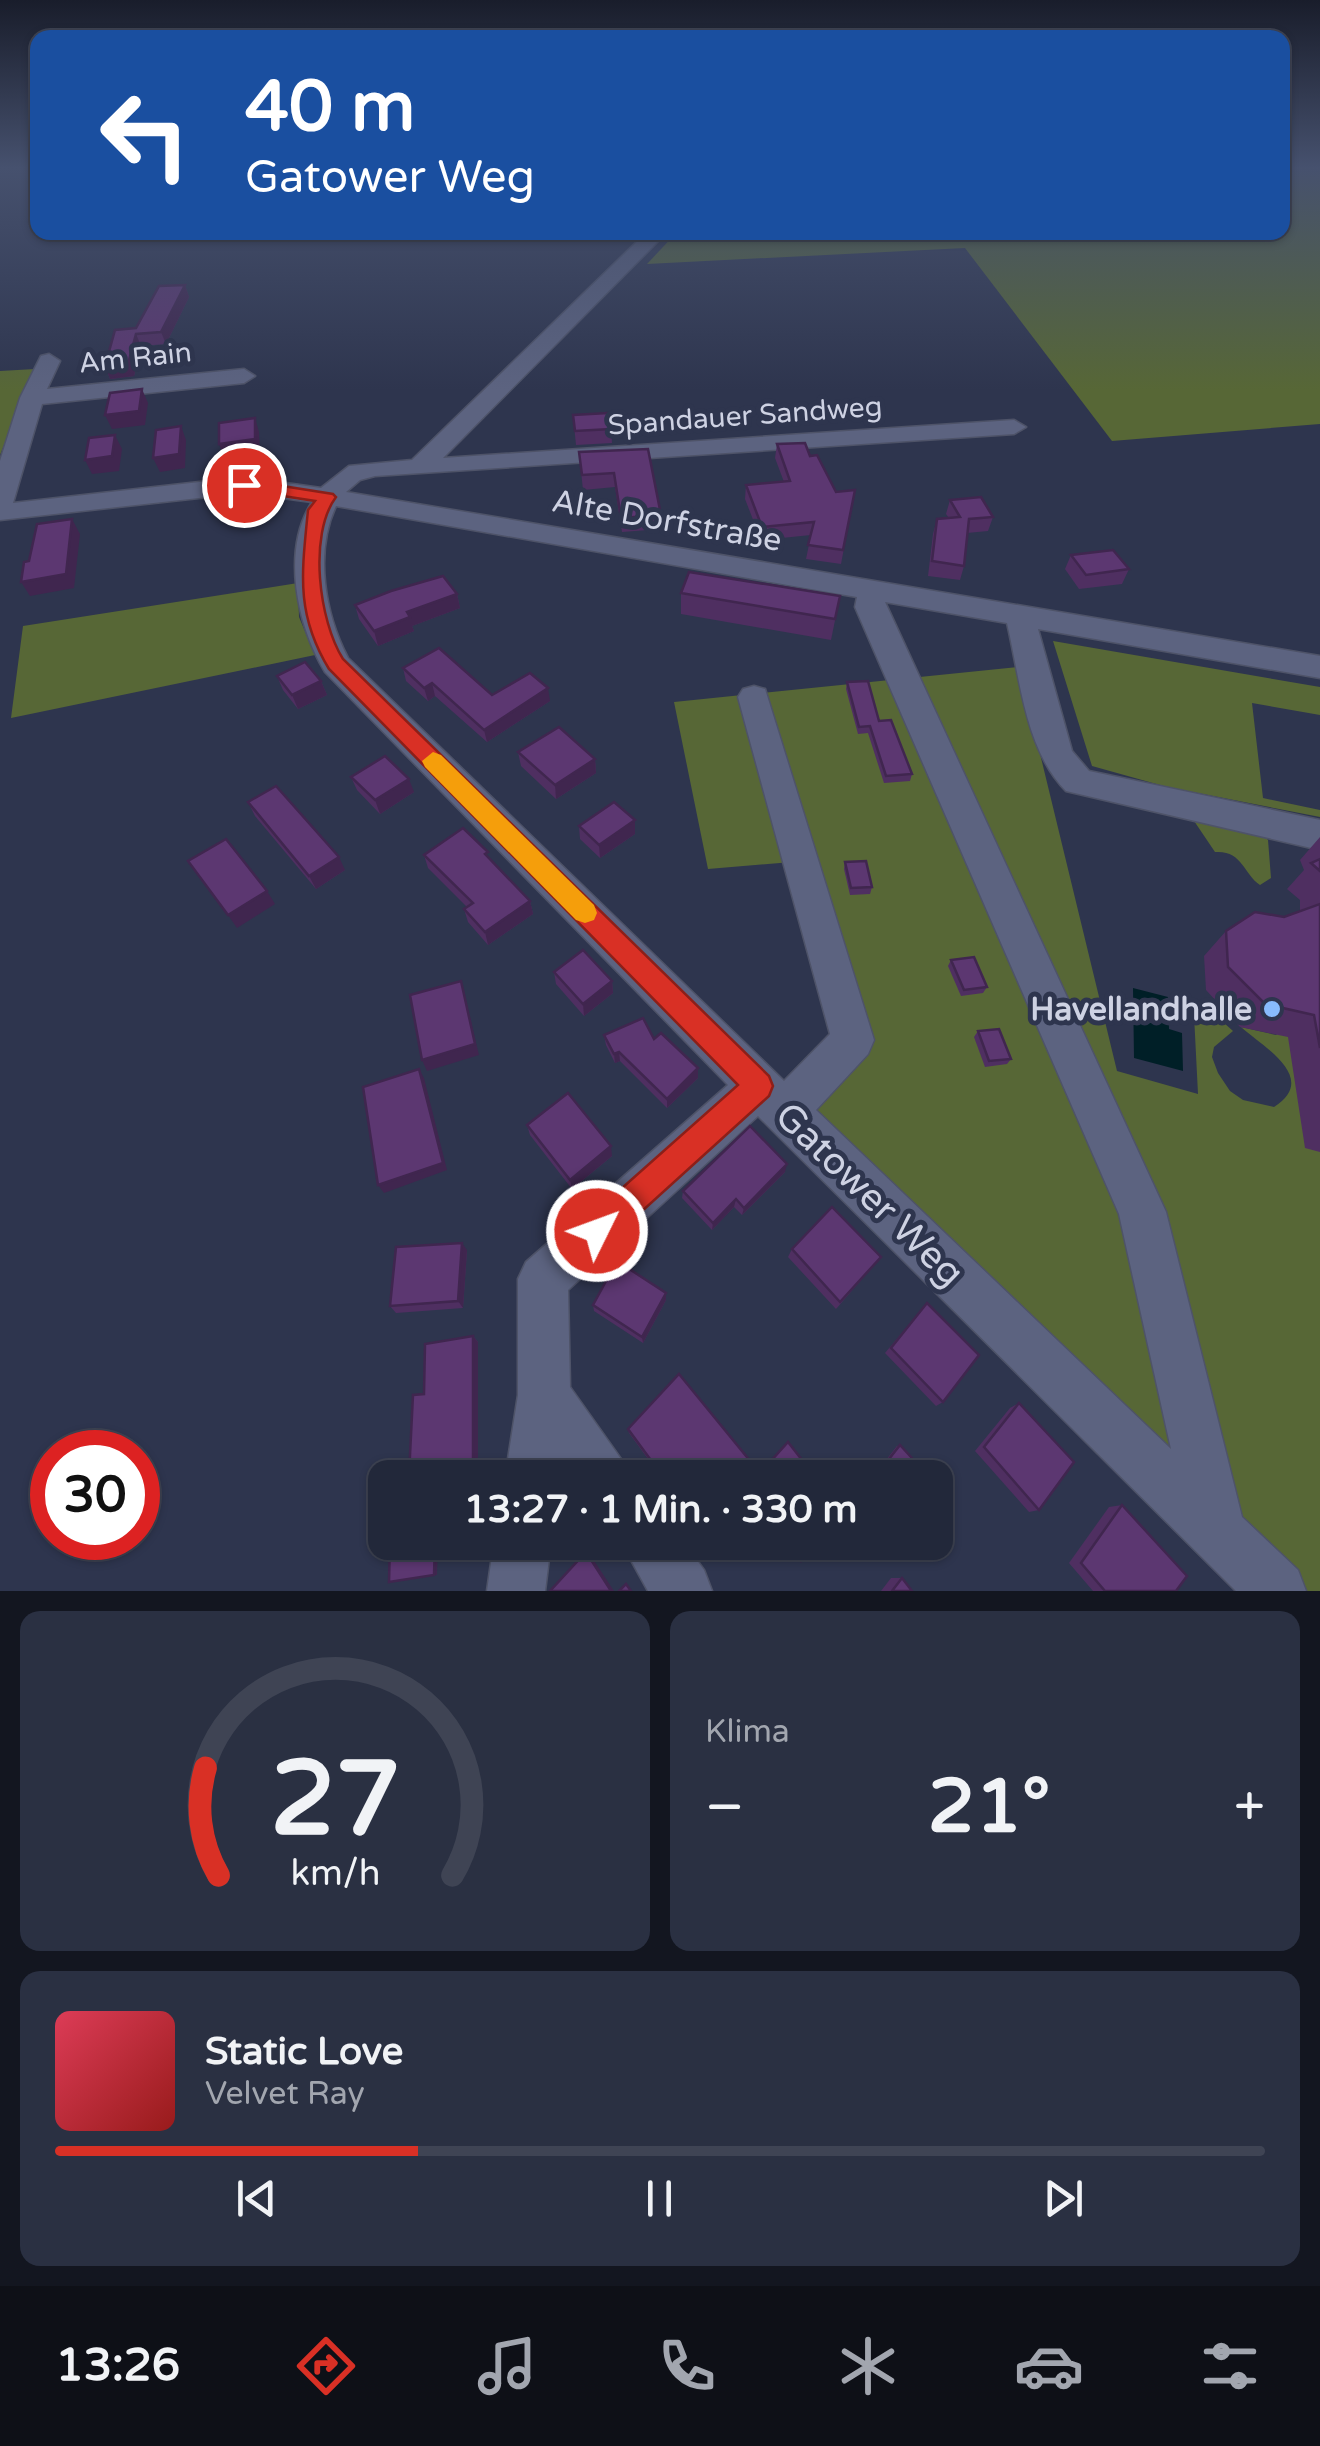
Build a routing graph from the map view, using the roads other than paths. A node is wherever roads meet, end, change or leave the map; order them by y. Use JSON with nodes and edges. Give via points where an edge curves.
{"nodes":[{"id":1,"x":649,"y":241,"type":"edge"},
{"id":2,"x":49,"y":361,"type":"dead end"},
{"id":3,"x":244,"y":376,"type":"dead end"},
{"id":4,"x":32,"y":398,"type":"junction"},
{"id":5,"x":1014,"y":427,"type":"dead end"},
{"id":6,"x":419,"y":467,"type":"junction"},
{"id":7,"x":327,"y":497,"type":"junction"},
{"id":8,"x":0,"y":502,"type":"edge"},
{"id":9,"x":0,"y":512,"type":"edge"},
{"id":10,"x":872,"y":591,"type":"junction"},
{"id":11,"x":1020,"y":617,"type":"junction"},
{"id":12,"x":1320,"y":667,"type":"edge"},
{"id":13,"x":754,"y":697,"type":"dead end"},
{"id":14,"x":1320,"y":835,"type":"edge"},
{"id":15,"x":772,"y":1099,"type":"junction"},
{"id":16,"x":544,"y":1395,"type":"junction"},
{"id":17,"x":535,"y":1460,"type":"edge"},
{"id":18,"x":589,"y":1460,"type":"edge"},
{"id":19,"x":1216,"y":1528,"type":"junction"},
{"id":20,"x":520,"y":1560,"type":"edge"},
{"id":21,"x":661,"y":1560,"type":"edge"},
{"id":22,"x":516,"y":1591,"type":"edge"},
{"id":23,"x":683,"y":1591,"type":"edge"},
{"id":24,"x":1278,"y":1591,"type":"edge"}],
"edges":[{"from":1,"to":6,"type":"street"},
{"from":2,"to":4,"type":"street"},
{"from":3,"to":4,"type":"street","name":"Am Rain"},
{"from":4,"to":8,"type":"street"},
{"from":5,"to":6,"type":"street","name":"Spandauer Sandweg"},
{"from":6,"to":7,"type":"street","name":"Spandauer Sandweg","via":[[356,472]]},
{"from":7,"to":9,"type":"street","name":"Alte Dorfstraße","via":[[244,485]]},
{"from":7,"to":10,"type":"street","name":"Alte Dorfstraße"},
{"from":7,"to":15,"type":"street","name":"Gatower Weg","via":[[317,510],[310,592],[322,642],[336,664]]},
{"from":10,"to":11,"type":"street","name":"Alte Dorfstraße"},
{"from":10,"to":19,"type":"street","via":[[870,607],[1142,1212]]},
{"from":11,"to":12,"type":"street","name":"Alte Dorfstraße"},
{"from":11,"to":14,"type":"street","via":[[1054,751],[1078,782]]},
{"from":13,"to":15,"type":"street","via":[[853,1040]]},
{"from":15,"to":16,"type":"street","via":[[543,1280]]},
{"from":15,"to":19,"type":"street","name":"Gatower Weg"},
{"from":16,"to":17,"type":"street"},
{"from":16,"to":18,"type":"street"},
{"from":19,"to":24,"type":"street","name":"Gatower Weg"},
{"from":20,"to":22,"type":"street"},
{"from":21,"to":23,"type":"street"}]}
